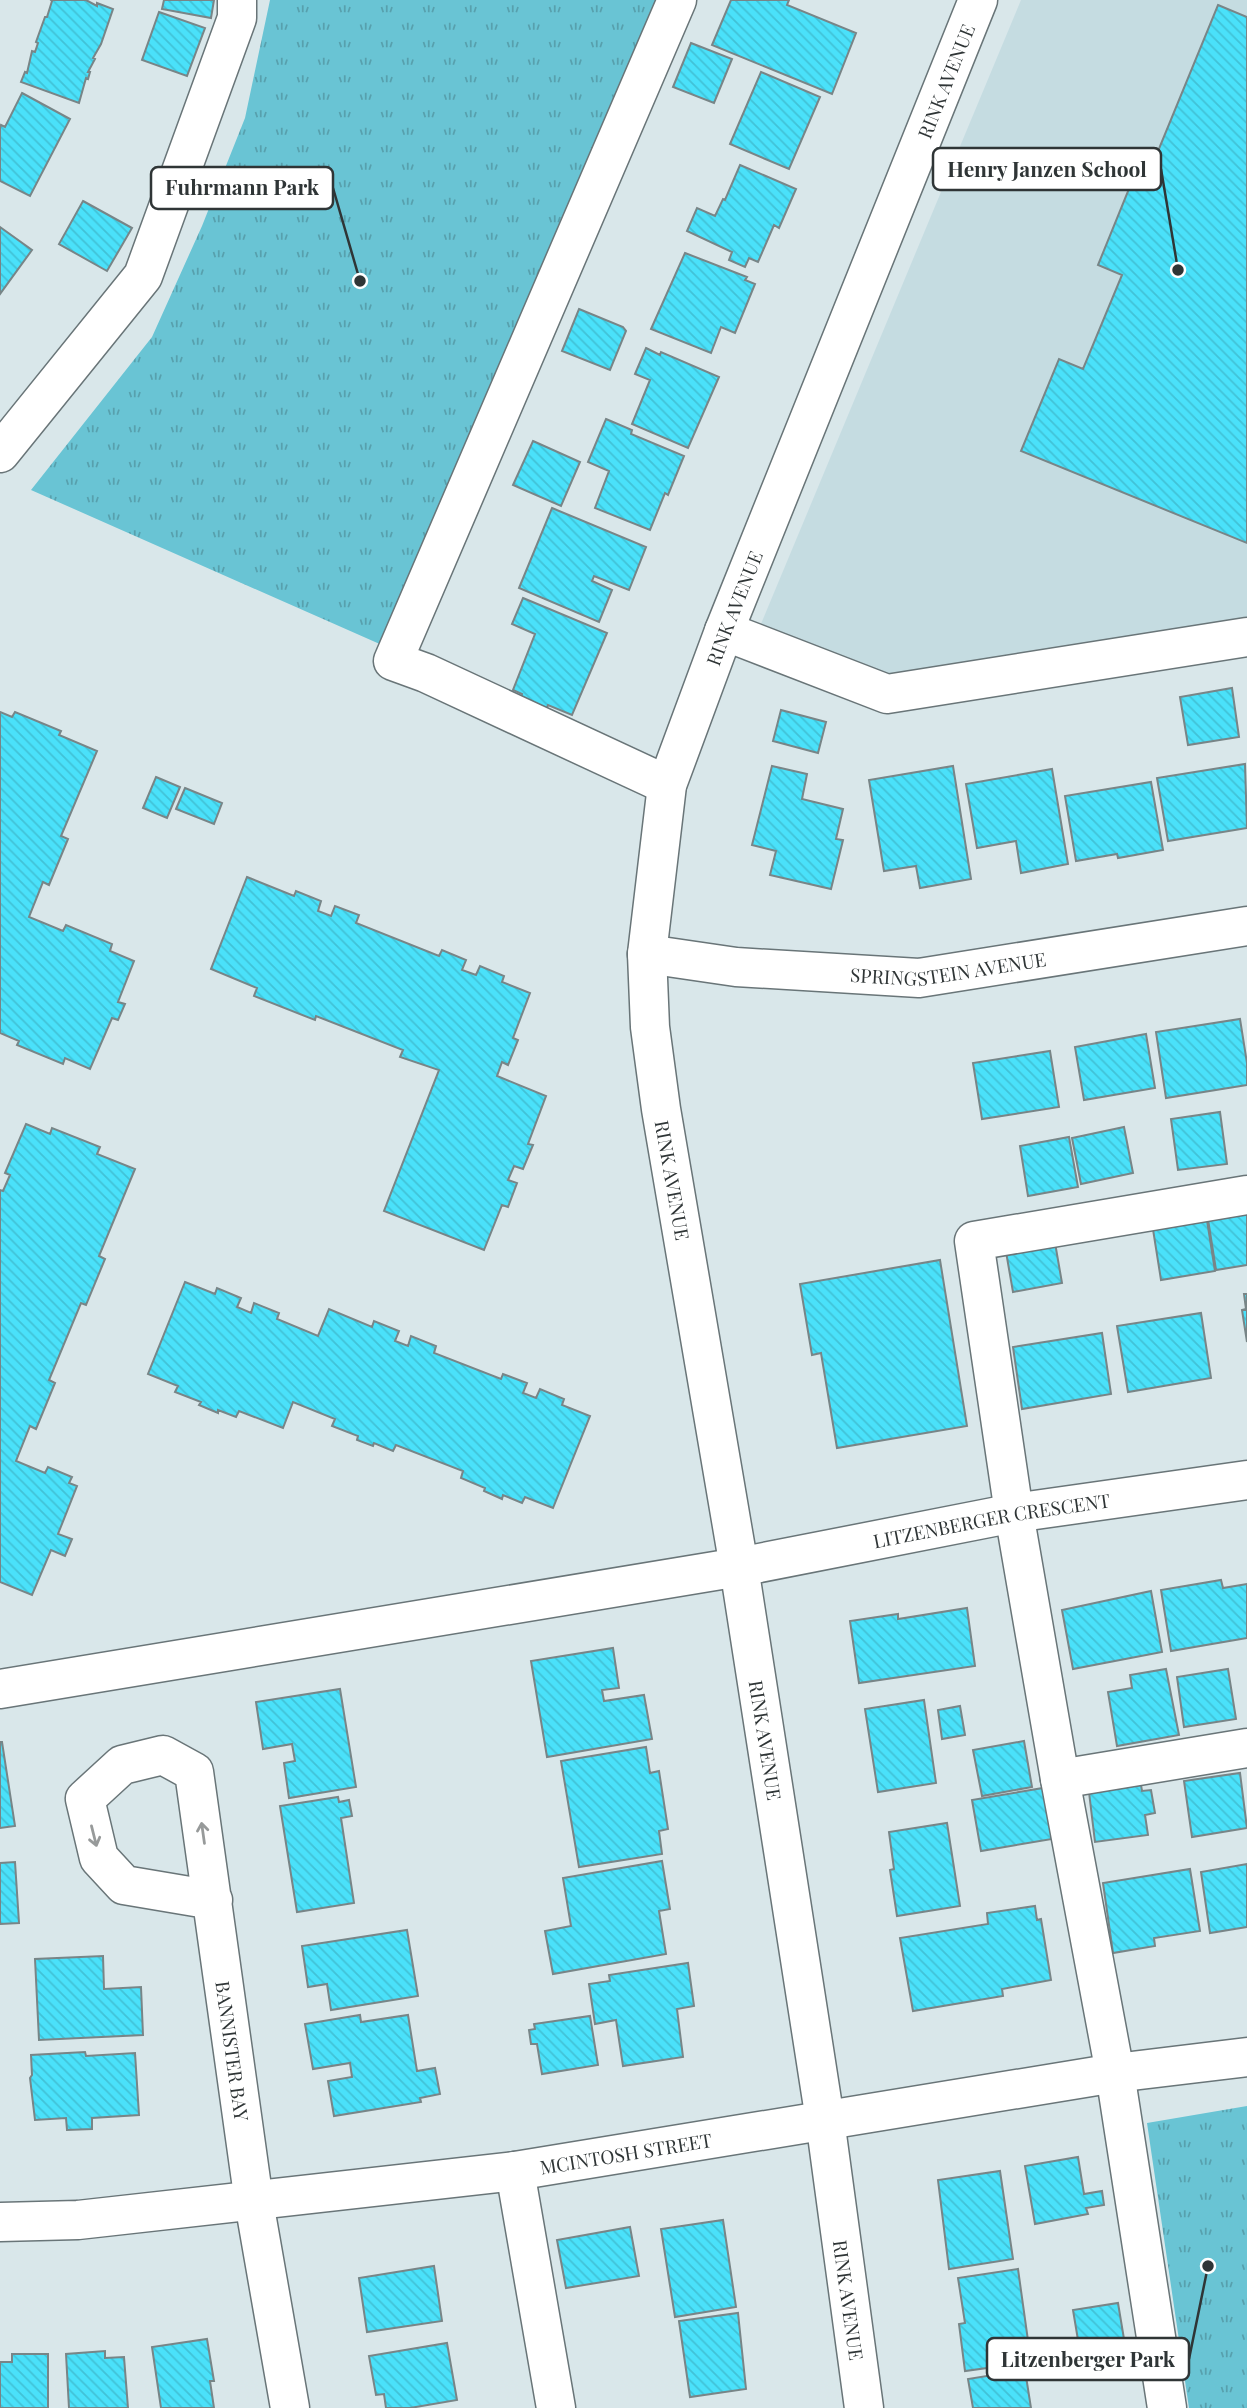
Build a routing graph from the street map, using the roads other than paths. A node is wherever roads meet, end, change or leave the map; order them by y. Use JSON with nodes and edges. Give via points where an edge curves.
{"nodes":[{"id":1,"x":237,"y":0,"type":"edge"},
{"id":2,"x":677,"y":0,"type":"edge"},
{"id":3,"x":977,"y":0,"type":"edge"},
{"id":4,"x":0,"y":453,"type":"edge"},
{"id":5,"x":724,"y":631,"type":"junction"},
{"id":6,"x":1247,"y":637,"type":"edge"},
{"id":7,"x":667,"y":785,"type":"junction"},
{"id":8,"x":1247,"y":926,"type":"edge"},
{"id":9,"x":647,"y":954,"type":"junction"},
{"id":10,"x":1247,"y":1195,"type":"edge"},
{"id":11,"x":1247,"y":1480,"type":"edge"},
{"id":12,"x":1014,"y":1513,"type":"junction"},
{"id":13,"x":739,"y":1567,"type":"junction"},
{"id":14,"x":0,"y":1689,"type":"edge"},
{"id":15,"x":1247,"y":1748,"type":"edge"},
{"id":16,"x":1059,"y":1779,"type":"junction"},
{"id":17,"x":213,"y":1900,"type":"dead end"},
{"id":18,"x":1247,"y":2057,"type":"edge"},
{"id":19,"x":1115,"y":2073,"type":"junction"},
{"id":20,"x":825,"y":2120,"type":"junction"},
{"id":21,"x":515,"y":2171,"type":"junction"},
{"id":22,"x":254,"y":2202,"type":"junction"},
{"id":23,"x":0,"y":2222,"type":"edge"},
{"id":24,"x":289,"y":2408,"type":"edge"},
{"id":25,"x":556,"y":2408,"type":"edge"},
{"id":26,"x":864,"y":2408,"type":"edge"},
{"id":27,"x":1167,"y":2408,"type":"edge"}],
"edges":[{"from":1,"to":4,"type":"street","via":[[237,18],[143,275]]},
{"from":2,"to":7,"type":"street","via":[[393,661]]},
{"from":3,"to":5,"type":"street","name":"RINK AVENUE"},
{"from":5,"to":6,"type":"street","via":[[887,694]]},
{"from":5,"to":7,"type":"street","name":"RINK AVENUE"},
{"from":7,"to":9,"type":"street","name":"RINK AVENUE"},
{"from":8,"to":9,"type":"street","name":"SPRINGSTEIN AVENUE","via":[[919,978],[736,967]]},
{"from":9,"to":13,"type":"street","name":"RINK AVENUE","via":[[650,1027],[661,1109]]},
{"from":10,"to":12,"type":"street","via":[[974,1241]]},
{"from":11,"to":12,"type":"street","name":"LITZENBERGER CRESCENT"},
{"from":12,"to":13,"type":"street","name":"LITZENBERGER CRESCENT"},
{"from":12,"to":16,"type":"street"},
{"from":13,"to":14,"type":"street","name":"LITZENBERGER CRESCENT"},
{"from":13,"to":20,"type":"street","name":"RINK AVENUE"},
{"from":15,"to":16,"type":"street"},
{"from":16,"to":19,"type":"street"},
{"from":17,"to":22,"type":"street","name":"BANNISTER BAY"},
{"from":18,"to":19,"type":"street","name":"MCINTOSH STREET"},
{"from":19,"to":20,"type":"street","name":"MCINTOSH STREET"},
{"from":19,"to":27,"type":"street"},
{"from":20,"to":21,"type":"street","name":"MCINTOSH STREET"},
{"from":20,"to":26,"type":"street","name":"RINK AVENUE"},
{"from":21,"to":22,"type":"street","name":"MCINTOSH STREET"},
{"from":21,"to":25,"type":"street"},
{"from":22,"to":23,"type":"street","name":"MCINTOSH STREET","via":[[78,2220]]},
{"from":22,"to":24,"type":"street","name":"BANNISTER BAY"}]}
